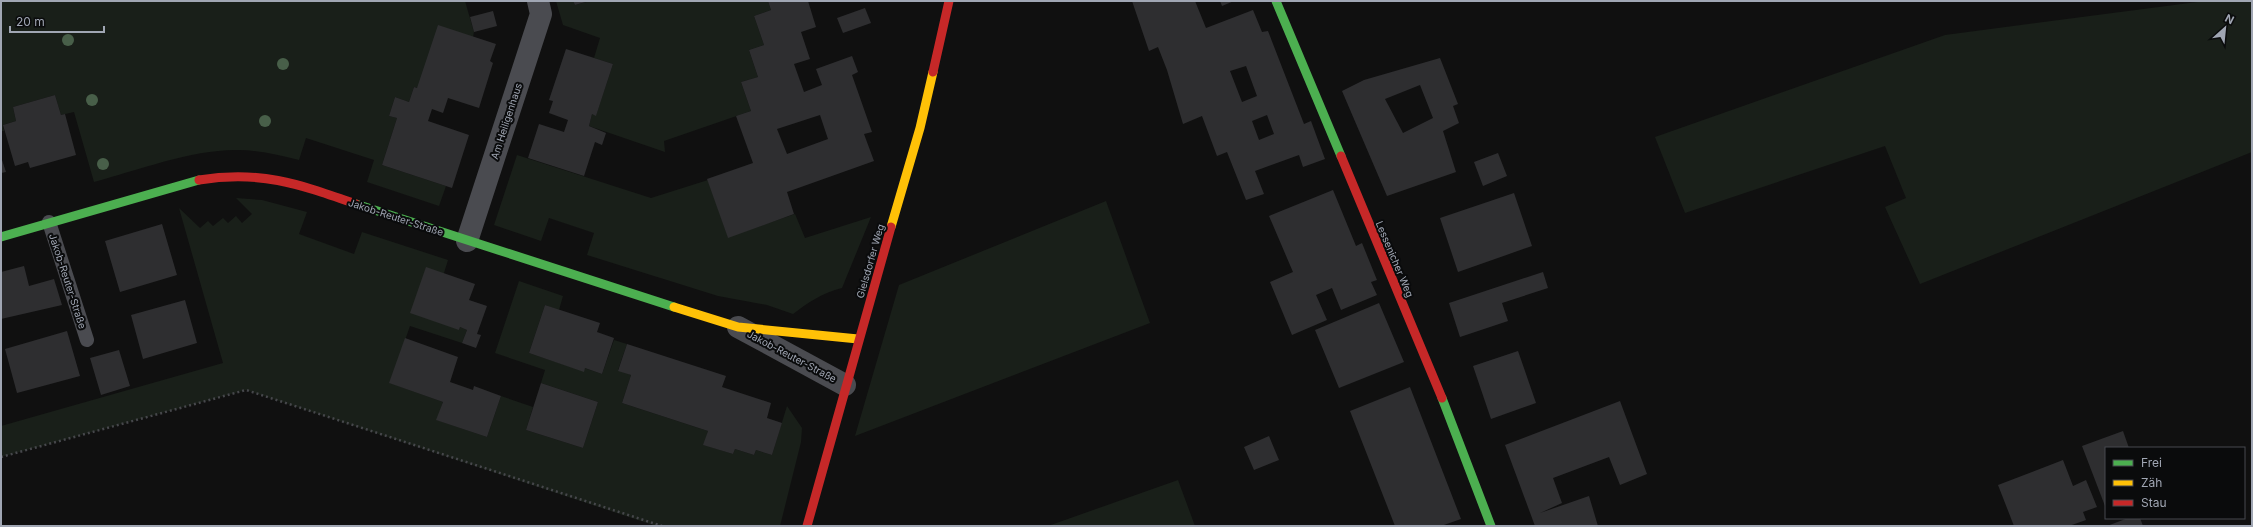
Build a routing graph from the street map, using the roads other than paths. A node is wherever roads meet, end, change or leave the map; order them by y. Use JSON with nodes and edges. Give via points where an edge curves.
{"nodes":[{"id":1,"x":538,"y":1,"type":"edge"},
{"id":2,"x":949,"y":1,"type":"edge"},
{"id":3,"x":1276,"y":1,"type":"edge"},
{"id":4,"x":49,"y":222,"type":"junction"},
{"id":5,"x":1,"y":237,"type":"edge"},
{"id":6,"x":467,"y":241,"type":"junction"},
{"id":7,"x":738,"y":326,"type":"junction"},
{"id":8,"x":858,"y":339,"type":"junction"},
{"id":9,"x":87,"y":340,"type":"dead end"},
{"id":10,"x":845,"y":385,"type":"junction"},
{"id":11,"x":807,"y":526,"type":"edge"},
{"id":12,"x":1491,"y":526,"type":"edge"}],
"edges":[{"from":1,"to":6,"type":"street","name":"Am Heiligenhaus","via":[[541,14]]},
{"from":2,"to":8,"type":"street","name":"Gielsdorfer Weg","via":[[920,128]]},
{"from":3,"to":12,"type":"street","name":"Lessenicher Weg","via":[[1459,439]]},
{"from":4,"to":5,"type":"street","name":"Jakob-Reuter-Straße"},
{"from":4,"to":6,"type":"street","name":"Jakob-Reuter-Straße","via":[[198,180],[226,175],[253,175],[277,178]]},
{"from":4,"to":9,"type":"lane","name":"Jakob-Reuter-Straße"},
{"from":6,"to":7,"type":"street","name":"Jakob-Reuter-Straße"},
{"from":7,"to":8,"type":"street","name":"Jakob-Reuter-Straße"},
{"from":7,"to":10,"type":"street","name":"Jakob-Reuter-Straße"},
{"from":8,"to":10,"type":"street","name":"Gielsdorfer Weg"},
{"from":10,"to":11,"type":"street","name":"Gielsdorfer Weg"}]}
